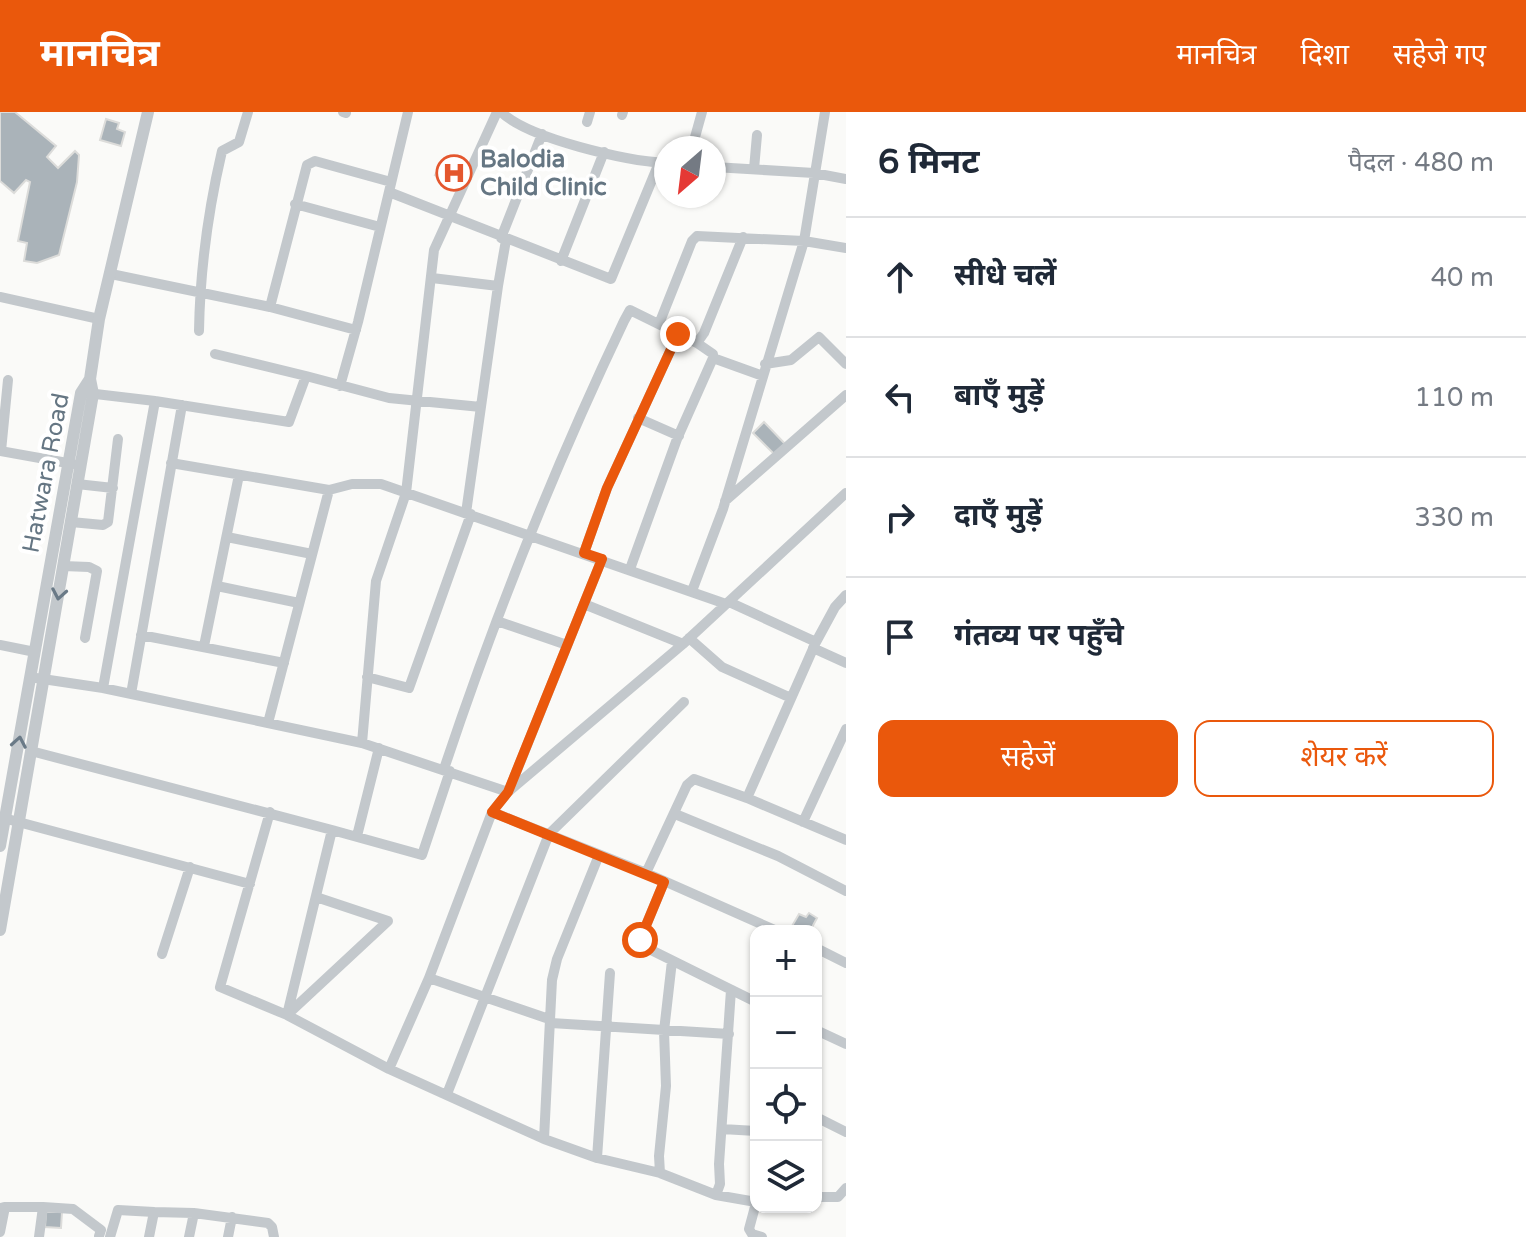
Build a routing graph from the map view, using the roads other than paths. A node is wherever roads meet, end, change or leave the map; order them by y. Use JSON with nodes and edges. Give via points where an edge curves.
{"nodes":[{"id":1,"x":148,"y":112,"type":"edge"},
{"id":2,"x":248,"y":112,"type":"edge"},
{"id":3,"x":408,"y":112,"type":"edge"},
{"id":4,"x":499,"y":112,"type":"edge"},
{"id":5,"x":702,"y":112,"type":"edge"},
{"id":6,"x":825,"y":112,"type":"edge"},
{"id":7,"x":542,"y":134,"type":"junction"},
{"id":8,"x":757,"y":135,"type":"dead end"},
{"id":9,"x":695,"y":136,"type":"edge"},
{"id":10,"x":604,"y":152,"type":"junction"},
{"id":11,"x":654,"y":161,"type":"edge"},
{"id":12,"x":726,"y":168,"type":"edge"},
{"id":13,"x":754,"y":169,"type":"junction"},
{"id":14,"x":814,"y":173,"type":"junction"},
{"id":15,"x":846,"y":179,"type":"edge"},
{"id":16,"x":654,"y":181,"type":"edge"},
{"id":17,"x":390,"y":187,"type":"junction"},
{"id":18,"x":295,"y":204,"type":"junction"},
{"id":19,"x":450,"y":217,"type":"junction"},
{"id":20,"x":380,"y":227,"type":"junction"},
{"id":21,"x":743,"y":237,"type":"junction"},
{"id":22,"x":504,"y":239,"type":"junction"},
{"id":23,"x":804,"y":241,"type":"junction"},
{"id":24,"x":846,"y":248,"type":"edge"},
{"id":25,"x":561,"y":261,"type":"junction"},
{"id":26,"x":111,"y":274,"type":"junction"},
{"id":27,"x":432,"y":278,"type":"junction"},
{"id":28,"x":498,"y":286,"type":"junction"},
{"id":29,"x":200,"y":292,"type":"junction"},
{"id":30,"x":0,"y":297,"type":"edge"},
{"id":31,"x":270,"y":307,"type":"junction"},
{"id":32,"x":99,"y":319,"type":"junction"},
{"id":33,"x":659,"y":324,"type":"junction"},
{"id":34,"x":356,"y":330,"type":"junction"},
{"id":35,"x":199,"y":331,"type":"dead end"},
{"id":36,"x":678,"y":334,"type":"junction"},
{"id":37,"x":697,"y":343,"type":"junction"},
{"id":38,"x":215,"y":354,"type":"dead end"},
{"id":39,"x":713,"y":358,"type":"junction"},
{"id":40,"x":765,"y":364,"type":"junction"},
{"id":41,"x":846,"y":364,"type":"edge"},
{"id":42,"x":306,"y":376,"type":"junction"},
{"id":43,"x":762,"y":376,"type":"junction"},
{"id":44,"x":8,"y":380,"type":"dead end"},
{"id":45,"x":340,"y":386,"type":"junction"},
{"id":46,"x":87,"y":394,"type":"junction"},
{"id":47,"x":846,"y":395,"type":"edge"},
{"id":48,"x":417,"y":399,"type":"junction"},
{"id":49,"x":155,"y":401,"type":"junction"},
{"id":50,"x":182,"y":405,"type":"junction"},
{"id":51,"x":481,"y":407,"type":"junction"},
{"id":52,"x":638,"y":418,"type":"junction"},
{"id":53,"x":679,"y":436,"type":"junction"},
{"id":54,"x":118,"y":439,"type":"dead end"},
{"id":55,"x":0,"y":451,"type":"edge"},
{"id":56,"x":171,"y":463,"type":"junction"},
{"id":57,"x":74,"y":464,"type":"junction"},
{"id":58,"x":239,"y":475,"type":"junction"},
{"id":59,"x":77,"y":484,"type":"junction"},
{"id":60,"x":113,"y":488,"type":"junction"},
{"id":61,"x":329,"y":490,"type":"junction"},
{"id":62,"x":406,"y":493,"type":"junction"},
{"id":63,"x":846,"y":493,"type":"edge"},
{"id":64,"x":725,"y":501,"type":"junction"},
{"id":65,"x":469,"y":514,"type":"junction"},
{"id":66,"x":71,"y":522,"type":"junction"},
{"id":67,"x":530,"y":534,"type":"junction"},
{"id":68,"x":227,"y":537,"type":"junction"},
{"id":69,"x":584,"y":553,"type":"junction"},
{"id":70,"x":312,"y":554,"type":"junction"},
{"id":71,"x":602,"y":559,"type":"junction"},
{"id":72,"x":63,"y":566,"type":"junction"},
{"id":73,"x":630,"y":569,"type":"junction"},
{"id":74,"x":217,"y":586,"type":"junction"},
{"id":75,"x":692,"y":591,"type":"junction"},
{"id":76,"x":846,"y":595,"type":"edge"},
{"id":77,"x":299,"y":603,"type":"junction"},
{"id":78,"x":728,"y":603,"type":"junction"},
{"id":79,"x":584,"y":604,"type":"junction"},
{"id":80,"x":497,"y":621,"type":"junction"},
{"id":81,"x":141,"y":635,"type":"junction"},
{"id":82,"x":85,"y":638,"type":"dead end"},
{"id":83,"x":686,"y":641,"type":"junction"},
{"id":84,"x":0,"y":645,"type":"edge"},
{"id":85,"x":567,"y":645,"type":"junction"},
{"id":86,"x":815,"y":645,"type":"junction"},
{"id":87,"x":204,"y":646,"type":"junction"},
{"id":88,"x":35,"y":652,"type":"junction"},
{"id":89,"x":284,"y":663,"type":"junction"},
{"id":90,"x":846,"y":663,"type":"edge"},
{"id":91,"x":367,"y":677,"type":"junction"},
{"id":92,"x":37,"y":678,"type":"junction"},
{"id":93,"x":103,"y":688,"type":"junction"},
{"id":94,"x":131,"y":694,"type":"junction"},
{"id":95,"x":791,"y":698,"type":"junction"},
{"id":96,"x":684,"y":702,"type":"dead end"},
{"id":97,"x":268,"y":723,"type":"junction"},
{"id":98,"x":846,"y":729,"type":"edge"},
{"id":99,"x":362,"y":743,"type":"junction"},
{"id":100,"x":843,"y":745,"type":"edge"},
{"id":101,"x":379,"y":748,"type":"junction"},
{"id":102,"x":31,"y":751,"type":"junction"},
{"id":103,"x":447,"y":770,"type":"junction"},
{"id":104,"x":508,"y":792,"type":"junction"},
{"id":105,"x":747,"y":798,"type":"junction"},
{"id":106,"x":270,"y":812,"type":"junction"},
{"id":107,"x":492,"y":812,"type":"junction"},
{"id":108,"x":675,"y":814,"type":"junction"},
{"id":109,"x":2,"y":818,"type":"edge"},
{"id":110,"x":803,"y":822,"type":"junction"},
{"id":111,"x":18,"y":823,"type":"junction"},
{"id":112,"x":332,"y":830,"type":"junction"},
{"id":113,"x":549,"y":834,"type":"junction"},
{"id":114,"x":357,"y":836,"type":"junction"},
{"id":115,"x":846,"y":840,"type":"edge"},
{"id":116,"x":0,"y":846,"type":"edge"},
{"id":117,"x":599,"y":855,"type":"junction"},
{"id":118,"x":190,"y":867,"type":"junction"},
{"id":119,"x":646,"y":873,"type":"junction"},
{"id":120,"x":664,"y":882,"type":"junction"},
{"id":121,"x":250,"y":884,"type":"junction"},
{"id":122,"x":846,"y":891,"type":"edge"},
{"id":123,"x":316,"y":897,"type":"junction"},
{"id":124,"x":763,"y":925,"type":"edge"},
{"id":125,"x":0,"y":930,"type":"edge"},
{"id":126,"x":822,"y":951,"type":"edge"},
{"id":127,"x":162,"y":954,"type":"dead end"},
{"id":128,"x":672,"y":961,"type":"junction"},
{"id":129,"x":846,"y":963,"type":"edge"},
{"id":130,"x":610,"y":973,"type":"dead end"},
{"id":131,"x":429,"y":978,"type":"junction"},
{"id":132,"x":731,"y":990,"type":"junction"},
{"id":133,"x":485,"y":999,"type":"junction"},
{"id":134,"x":750,"y":999,"type":"edge"},
{"id":135,"x":287,"y":1015,"type":"junction"},
{"id":136,"x":550,"y":1021,"type":"junction"},
{"id":137,"x":606,"y":1026,"type":"junction"},
{"id":138,"x":664,"y":1031,"type":"junction"},
{"id":139,"x":822,"y":1033,"type":"edge"},
{"id":140,"x":729,"y":1034,"type":"junction"},
{"id":141,"x":846,"y":1044,"type":"edge"},
{"id":142,"x":389,"y":1069,"type":"junction"},
{"id":143,"x":447,"y":1094,"type":"junction"},
{"id":144,"x":822,"y":1120,"type":"edge"},
{"id":145,"x":722,"y":1129,"type":"junction"},
{"id":146,"x":750,"y":1131,"type":"edge"},
{"id":147,"x":846,"y":1132,"type":"edge"},
{"id":148,"x":544,"y":1139,"type":"junction"},
{"id":149,"x":597,"y":1158,"type":"junction"},
{"id":150,"x":660,"y":1173,"type":"junction"},
{"id":151,"x":846,"y":1188,"type":"edge"},
{"id":152,"x":716,"y":1195,"type":"junction"},
{"id":153,"x":822,"y":1197,"type":"edge"},
{"id":154,"x":750,"y":1201,"type":"edge"},
{"id":155,"x":43,"y":1207,"type":"junction"},
{"id":156,"x":2,"y":1208,"type":"edge"},
{"id":157,"x":154,"y":1212,"type":"junction"},
{"id":158,"x":194,"y":1213,"type":"junction"},
{"id":159,"x":753,"y":1213,"type":"edge"},
{"id":160,"x":232,"y":1217,"type":"junction"},
{"id":161,"x":0,"y":1232,"type":"edge"},
{"id":162,"x":39,"y":1237,"type":"edge"},
{"id":163,"x":103,"y":1237,"type":"edge"},
{"id":164,"x":149,"y":1237,"type":"edge"},
{"id":165,"x":189,"y":1237,"type":"edge"},
{"id":166,"x":228,"y":1237,"type":"edge"},
{"id":167,"x":274,"y":1237,"type":"edge"},
{"id":168,"x":762,"y":1237,"type":"edge"}],
"edges":[{"from":1,"to":26,"type":"street","name":"Hatwara Road"},
{"from":2,"to":29,"type":"street","via":[[239,142],[222,151]]},
{"from":3,"to":17,"type":"street"},
{"from":4,"to":7,"type":"street"},
{"from":4,"to":19,"type":"street"},
{"from":5,"to":9,"type":"street"},
{"from":6,"to":14,"type":"street"},
{"from":7,"to":10,"type":"street"},
{"from":7,"to":22,"type":"street"},
{"from":8,"to":13,"type":"street"},
{"from":10,"to":11,"type":"street"},
{"from":10,"to":25,"type":"street"},
{"from":12,"to":13,"type":"street"},
{"from":13,"to":14,"type":"street"},
{"from":14,"to":15,"type":"street"},
{"from":14,"to":23,"type":"street"},
{"from":16,"to":25,"type":"street","via":[[611,279]]},
{"from":17,"to":18,"type":"street","via":[[315,161],[303,172]]},
{"from":17,"to":19,"type":"street"},
{"from":17,"to":20,"type":"street"},
{"from":18,"to":20,"type":"street"},
{"from":18,"to":31,"type":"street"},
{"from":19,"to":22,"type":"street"},
{"from":19,"to":27,"type":"street","via":[[434,250]]},
{"from":20,"to":34,"type":"street"},
{"from":21,"to":23,"type":"street"},
{"from":21,"to":33,"type":"street","via":[[695,238]]},
{"from":21,"to":37,"type":"street"},
{"from":22,"to":25,"type":"street"},
{"from":22,"to":28,"type":"street"},
{"from":23,"to":24,"type":"street"},
{"from":23,"to":40,"type":"street"},
{"from":26,"to":29,"type":"street"},
{"from":26,"to":32,"type":"street","name":"Hatwara Road"},
{"from":27,"to":28,"type":"street"},
{"from":27,"to":48,"type":"street"},
{"from":28,"to":51,"type":"street"},
{"from":29,"to":31,"type":"street"},
{"from":29,"to":35,"type":"street"},
{"from":30,"to":32,"type":"street"},
{"from":31,"to":34,"type":"street"},
{"from":32,"to":46,"type":"street","name":"Hatwara Road"},
{"from":33,"to":36,"type":"street"},
{"from":33,"to":67,"type":"street","via":[[630,310]]},
{"from":34,"to":45,"type":"street"},
{"from":36,"to":37,"type":"street"},
{"from":36,"to":52,"type":"street"},
{"from":37,"to":39,"type":"street"},
{"from":38,"to":42,"type":"street"},
{"from":39,"to":43,"type":"street"},
{"from":39,"to":53,"type":"street"},
{"from":40,"to":41,"type":"street","via":[[791,360],[819,337]]},
{"from":40,"to":43,"type":"street"},
{"from":42,"to":45,"type":"street"},
{"from":42,"to":50,"type":"street","via":[[289,422]]},
{"from":43,"to":64,"type":"street"},
{"from":44,"to":55,"type":"street"},
{"from":45,"to":48,"type":"street"},
{"from":46,"to":49,"type":"street"},
{"from":46,"to":57,"type":"street","name":"Hatwara Road"},
{"from":47,"to":64,"type":"street"},
{"from":48,"to":51,"type":"street"},
{"from":48,"to":62,"type":"street"},
{"from":49,"to":50,"type":"street"},
{"from":49,"to":93,"type":"street"},
{"from":50,"to":56,"type":"street"},
{"from":51,"to":65,"type":"street"},
{"from":52,"to":53,"type":"street"},
{"from":52,"to":69,"type":"street"},
{"from":53,"to":73,"type":"street"},
{"from":54,"to":60,"type":"street"},
{"from":55,"to":57,"type":"street"},
{"from":56,"to":58,"type":"street"},
{"from":56,"to":81,"type":"street"},
{"from":57,"to":59,"type":"street"},
{"from":57,"to":88,"type":"street","name":"Hatwara Road"},
{"from":58,"to":61,"type":"street"},
{"from":58,"to":68,"type":"street"},
{"from":59,"to":60,"type":"street"},
{"from":59,"to":66,"type":"street"},
{"from":60,"to":66,"type":"street","via":[[106,523]]},
{"from":61,"to":62,"type":"street","via":[[381,484]]},
{"from":61,"to":70,"type":"street"},
{"from":62,"to":65,"type":"street"},
{"from":62,"to":91,"type":"street","via":[[376,581]]},
{"from":63,"to":78,"type":"street"},
{"from":64,"to":75,"type":"street"},
{"from":65,"to":67,"type":"street"},
{"from":65,"to":91,"type":"street","via":[[409,688]]},
{"from":66,"to":72,"type":"street"},
{"from":67,"to":69,"type":"street"},
{"from":67,"to":80,"type":"street"},
{"from":68,"to":70,"type":"street"},
{"from":68,"to":74,"type":"street"},
{"from":69,"to":71,"type":"street"},
{"from":70,"to":77,"type":"street"},
{"from":71,"to":73,"type":"street"},
{"from":71,"to":79,"type":"street"},
{"from":72,"to":82,"type":"street","via":[[97,571]]},
{"from":72,"to":92,"type":"street","one_way":true},
{"from":73,"to":75,"type":"street"},
{"from":74,"to":77,"type":"street"},
{"from":74,"to":87,"type":"street"},
{"from":75,"to":78,"type":"street"},
{"from":76,"to":86,"type":"street"},
{"from":77,"to":89,"type":"street"},
{"from":78,"to":83,"type":"street"},
{"from":78,"to":86,"type":"street"},
{"from":79,"to":83,"type":"street"},
{"from":79,"to":85,"type":"street"},
{"from":80,"to":85,"type":"street"},
{"from":80,"to":103,"type":"street"},
{"from":81,"to":87,"type":"street"},
{"from":81,"to":94,"type":"street"},
{"from":83,"to":95,"type":"street","via":[[722,667]]},
{"from":83,"to":104,"type":"street"},
{"from":84,"to":88,"type":"street"},
{"from":85,"to":104,"type":"street"},
{"from":86,"to":90,"type":"street"},
{"from":86,"to":95,"type":"street"},
{"from":87,"to":89,"type":"street"},
{"from":88,"to":92,"type":"street","name":"Hatwara Road"},
{"from":89,"to":97,"type":"street"},
{"from":91,"to":99,"type":"street"},
{"from":92,"to":93,"type":"street"},
{"from":92,"to":102,"type":"street"},
{"from":109,"to":92,"type":"street","name":"Hatwara Road","one_way":true},
{"from":93,"to":94,"type":"street"},
{"from":94,"to":97,"type":"street"},
{"from":95,"to":105,"type":"street"},
{"from":96,"to":113,"type":"street"},
{"from":97,"to":99,"type":"street"},
{"from":98,"to":100,"type":"street"},
{"from":99,"to":101,"type":"street"},
{"from":100,"to":110,"type":"street"},
{"from":101,"to":103,"type":"street"},
{"from":101,"to":114,"type":"street"},
{"from":102,"to":106,"type":"street"},
{"from":102,"to":111,"type":"street"},
{"from":103,"to":104,"type":"street"},
{"from":103,"to":114,"type":"street","via":[[422,855]]},
{"from":104,"to":107,"type":"street"},
{"from":105,"to":108,"type":"street","via":[[694,779]]},
{"from":105,"to":110,"type":"street"},
{"from":106,"to":112,"type":"street"},
{"from":106,"to":121,"type":"street"},
{"from":107,"to":113,"type":"street"},
{"from":107,"to":131,"type":"street"},
{"from":108,"to":119,"type":"street"},
{"from":108,"to":122,"type":"street"},
{"from":109,"to":111,"type":"street"},
{"from":109,"to":116,"type":"street","name":"Hatwara Road"},
{"from":110,"to":115,"type":"street"},
{"from":111,"to":118,"type":"street"},
{"from":111,"to":125,"type":"street"},
{"from":112,"to":114,"type":"street"},
{"from":112,"to":123,"type":"street"},
{"from":113,"to":117,"type":"street"},
{"from":113,"to":133,"type":"street"},
{"from":117,"to":119,"type":"street"},
{"from":117,"to":136,"type":"street","via":[[557,959]]},
{"from":118,"to":121,"type":"street"},
{"from":118,"to":127,"type":"street"},
{"from":119,"to":120,"type":"street"},
{"from":120,"to":124,"type":"street"},
{"from":120,"to":128,"type":"street","via":[[640,940],[645,949]]},
{"from":121,"to":135,"type":"street","via":[[220,987]]},
{"from":123,"to":135,"type":"street"},
{"from":123,"to":135,"type":"street","via":[[388,921]]},
{"from":126,"to":129,"type":"street"},
{"from":128,"to":132,"type":"street"},
{"from":128,"to":138,"type":"street"},
{"from":130,"to":137,"type":"street"},
{"from":131,"to":133,"type":"street"},
{"from":131,"to":142,"type":"street"},
{"from":132,"to":134,"type":"street"},
{"from":132,"to":140,"type":"street"},
{"from":133,"to":136,"type":"street"},
{"from":133,"to":143,"type":"street"},
{"from":135,"to":142,"type":"street"},
{"from":136,"to":137,"type":"street"},
{"from":136,"to":148,"type":"street"},
{"from":137,"to":138,"type":"street"},
{"from":137,"to":149,"type":"street"},
{"from":138,"to":140,"type":"street"},
{"from":138,"to":150,"type":"street"},
{"from":139,"to":141,"type":"street"},
{"from":140,"to":145,"type":"street"},
{"from":142,"to":143,"type":"street"},
{"from":143,"to":148,"type":"street"},
{"from":144,"to":147,"type":"street"},
{"from":145,"to":146,"type":"street"},
{"from":145,"to":152,"type":"street"},
{"from":148,"to":149,"type":"street"},
{"from":149,"to":150,"type":"street"},
{"from":150,"to":152,"type":"street"},
{"from":151,"to":153,"type":"street","via":[[838,1197]]},
{"from":152,"to":154,"type":"street"},
{"from":155,"to":156,"type":"street"},
{"from":155,"to":162,"type":"street"},
{"from":155,"to":163,"type":"street","via":[[73,1209]]},
{"from":156,"to":161,"type":"street"},
{"from":157,"to":158,"type":"street"},
{"from":157,"to":163,"type":"street","via":[[118,1210]]},
{"from":157,"to":164,"type":"street"},
{"from":158,"to":160,"type":"street"},
{"from":158,"to":165,"type":"street"},
{"from":159,"to":168,"type":"street","via":[[749,1229]]},
{"from":160,"to":166,"type":"street"},
{"from":160,"to":167,"type":"street","via":[[270,1224]]}]}
